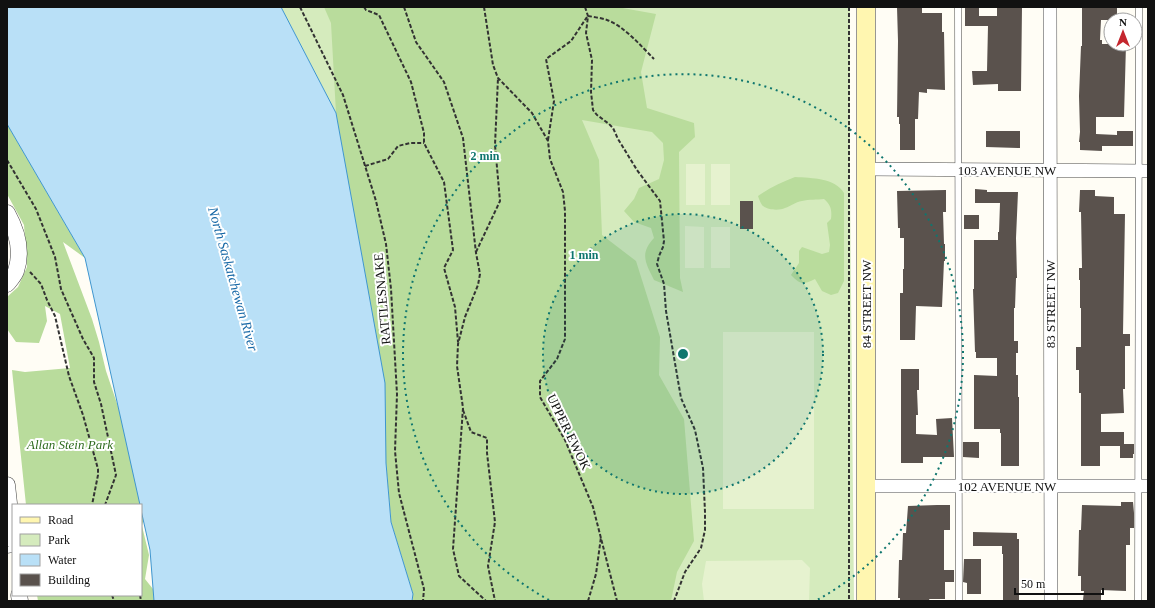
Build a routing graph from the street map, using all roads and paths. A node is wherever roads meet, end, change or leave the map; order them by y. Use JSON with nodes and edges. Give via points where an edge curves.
{"nodes":[{"id":1,"x":300,"y":7,"type":"edge"},
{"id":2,"x":364,"y":7,"type":"edge"},
{"id":3,"x":404,"y":7,"type":"edge"},
{"id":4,"x":484,"y":7,"type":"edge"},
{"id":5,"x":585,"y":7,"type":"edge"},
{"id":6,"x":849,"y":7,"type":"edge"},
{"id":7,"x":866,"y":7,"type":"edge"},
{"id":8,"x":958,"y":7,"type":"edge"},
{"id":9,"x":1050,"y":7,"type":"edge"},
{"id":10,"x":1139,"y":7,"type":"edge"},
{"id":11,"x":588,"y":16,"type":"junction"},
{"id":12,"x":654,"y":59,"type":"dead end"},
{"id":13,"x":498,"y":78,"type":"junction"},
{"id":14,"x":548,"y":141,"type":"junction"},
{"id":15,"x":424,"y":143,"type":"junction"},
{"id":16,"x":7,"y":160,"type":"edge"},
{"id":17,"x":365,"y":166,"type":"junction"},
{"id":18,"x":866,"y":169,"type":"junction"},
{"id":19,"x":958,"y":170,"type":"junction"},
{"id":20,"x":1050,"y":170,"type":"junction"},
{"id":21,"x":1144,"y":171,"type":"edge"},
{"id":22,"x":7,"y":213,"type":"edge"},
{"id":23,"x":476,"y":253,"type":"junction"},
{"id":24,"x":18,"y":260,"type":"junction"},
{"id":25,"x":7,"y":284,"type":"edge"},
{"id":26,"x":458,"y":344,"type":"junction"},
{"id":27,"x":462,"y":408,"type":"junction"},
{"id":28,"x":7,"y":485,"type":"edge"},
{"id":29,"x":866,"y":486,"type":"junction"},
{"id":30,"x":959,"y":486,"type":"junction"},
{"id":31,"x":1050,"y":486,"type":"junction"},
{"id":32,"x":1143,"y":486,"type":"edge"},
{"id":33,"x":92,"y":504,"type":"edge"},
{"id":34,"x":105,"y":504,"type":"edge"},
{"id":35,"x":12,"y":531,"type":"edge"},
{"id":36,"x":601,"y":536,"type":"junction"},
{"id":37,"x":423,"y":601,"type":"edge"},
{"id":38,"x":486,"y":601,"type":"edge"},
{"id":39,"x":495,"y":601,"type":"edge"},
{"id":40,"x":588,"y":601,"type":"edge"},
{"id":41,"x":617,"y":601,"type":"edge"},
{"id":42,"x":674,"y":601,"type":"edge"},
{"id":43,"x":849,"y":601,"type":"edge"},
{"id":44,"x":866,"y":601,"type":"edge"},
{"id":45,"x":959,"y":601,"type":"edge"},
{"id":46,"x":1051,"y":601,"type":"edge"},
{"id":47,"x":1138,"y":601,"type":"edge"}],
"edges":[{"from":1,"to":17,"type":"path","name":"RATTLESNAKE","via":[[343,95]]},
{"from":2,"to":15,"type":"path","via":[[379,15],[411,82],[424,132]]},
{"from":3,"to":23,"type":"path","via":[[416,42],[444,82],[464,138]]},
{"from":4,"to":13,"type":"path","name":"UPPER EWOK","via":[[493,65]]},
{"from":5,"to":11,"type":"path"},
{"from":6,"to":43,"type":"path"},
{"from":7,"to":18,"type":"main road","name":"84 STREET NW"},
{"from":8,"to":19,"type":"lane"},
{"from":9,"to":20,"type":"street","name":"83 STREET NW"},
{"from":10,"to":21,"type":"lane"},
{"from":11,"to":12,"type":"path","via":[[614,23]]},
{"from":11,"to":14,"type":"path","via":[[571,41],[546,59],[554,101]]},
{"from":11,"to":42,"type":"path","via":[[586,33],[592,60],[591,92],[594,110],[596,115],[613,128],[637,170],[660,201],[664,241],[657,264],[664,284],[666,311],[681,398],[696,430],[703,468],[704,539],[685,572]]},
{"from":13,"to":14,"type":"path","name":"UPPER EWOK","via":[[532,113]]},
{"from":13,"to":23,"type":"path","via":[[495,145],[500,201]]},
{"from":14,"to":36,"type":"path","name":"UPPER EWOK","via":[[550,159],[563,192],[566,210],[566,339],[558,359],[540,381],[540,397],[565,440],[594,507]]},
{"from":15,"to":17,"type":"path","via":[[398,146],[388,159]]},
{"from":15,"to":26,"type":"path","via":[[444,182],[453,250],[444,268],[455,307]]},
{"from":16,"to":34,"type":"path","via":[[36,209],[55,257],[61,289],[94,358],[94,382],[116,475]]},
{"from":17,"to":37,"type":"path","name":"RATTLESNAKE","via":[[386,244],[397,394],[395,451],[399,493],[424,589]]},
{"from":18,"to":19,"type":"street","name":"103 AVENUE NW"},
{"from":18,"to":29,"type":"main road","name":"84 STREET NW"},
{"from":19,"to":20,"type":"street","name":"103 AVENUE NW"},
{"from":19,"to":30,"type":"lane"},
{"from":20,"to":21,"type":"street","name":"103 AVENUE NW"},
{"from":20,"to":31,"type":"street","name":"83 STREET NW"},
{"from":21,"to":32,"type":"lane"},
{"from":22,"to":24,"type":"street","via":[[18,235]]},
{"from":23,"to":26,"type":"path","via":[[480,274],[478,285],[465,317]]},
{"from":24,"to":25,"type":"street","via":[[16,272]]},
{"from":24,"to":33,"type":"path","via":[[41,284],[55,316],[69,376],[98,469]]},
{"from":26,"to":27,"type":"path","via":[[457,366]]},
{"from":27,"to":38,"type":"path","via":[[453,549],[459,576]]},
{"from":27,"to":39,"type":"path","via":[[471,432],[487,438],[495,522],[488,566]]},
{"from":28,"to":35,"type":"street"},
{"from":29,"to":30,"type":"street","name":"102 AVENUE NW"},
{"from":29,"to":44,"type":"main road","name":"84 STREET NW"},
{"from":30,"to":31,"type":"street","name":"102 AVENUE NW"},
{"from":30,"to":45,"type":"lane"},
{"from":31,"to":32,"type":"street","name":"102 AVENUE NW"},
{"from":31,"to":46,"type":"street","name":"83 STREET NW"},
{"from":32,"to":47,"type":"lane"},
{"from":36,"to":40,"type":"path","via":[[596,574]]},
{"from":36,"to":41,"type":"path","name":"UPPER EWOK"}]}
